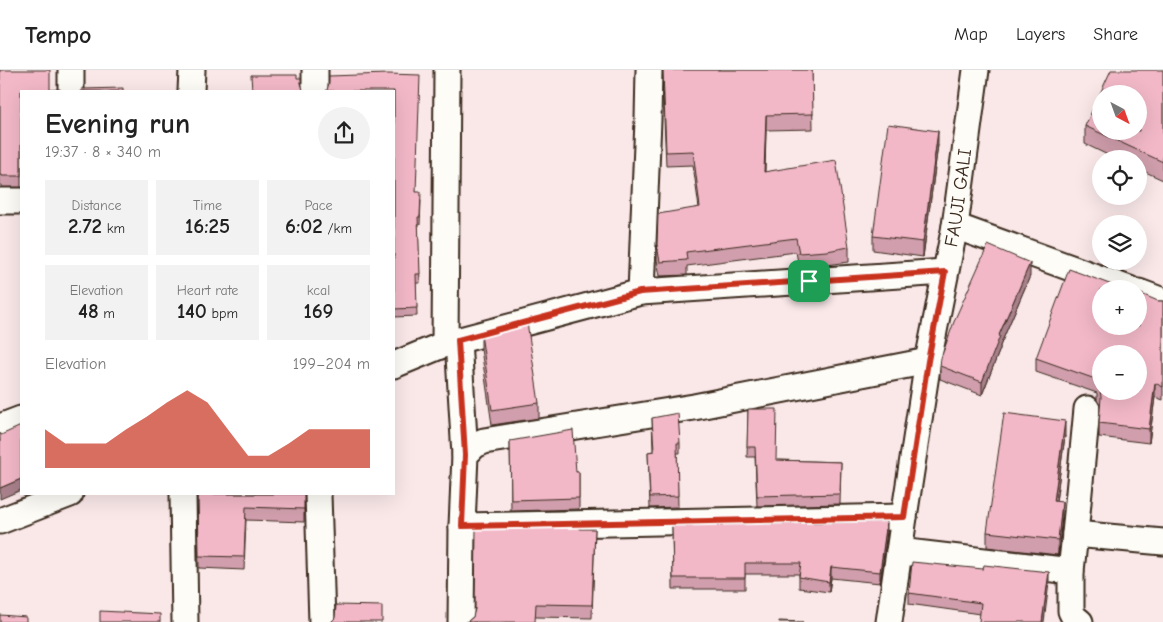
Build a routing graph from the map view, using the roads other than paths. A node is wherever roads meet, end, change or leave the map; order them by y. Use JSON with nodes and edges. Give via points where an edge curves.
{"nodes":[{"id":1,"x":71,"y":70,"type":"edge"},
{"id":2,"x":192,"y":70,"type":"edge"},
{"id":3,"x":315,"y":70,"type":"edge"},
{"id":4,"x":447,"y":70,"type":"edge"},
{"id":5,"x":649,"y":70,"type":"edge"},
{"id":6,"x":976,"y":70,"type":"edge"},
{"id":7,"x":71,"y":90,"type":"edge"},
{"id":8,"x":191,"y":90,"type":"edge"},
{"id":9,"x":315,"y":90,"type":"edge"},
{"id":10,"x":0,"y":201,"type":"edge"},
{"id":11,"x":20,"y":201,"type":"edge"},
{"id":12,"x":955,"y":226,"type":"junction"},
{"id":13,"x":945,"y":272,"type":"junction"},
{"id":14,"x":1104,"y":280,"type":"edge"},
{"id":15,"x":640,"y":292,"type":"junction"},
{"id":16,"x":1147,"y":295,"type":"edge"},
{"id":17,"x":1163,"y":301,"type":"edge"},
{"id":18,"x":452,"y":342,"type":"junction"},
{"id":19,"x":928,"y":361,"type":"junction"},
{"id":20,"x":395,"y":365,"type":"edge"},
{"id":21,"x":1088,"y":409,"type":"dead end"},
{"id":22,"x":20,"y":419,"type":"edge"},
{"id":23,"x":0,"y":428,"type":"edge"},
{"id":24,"x":465,"y":455,"type":"junction"},
{"id":25,"x":67,"y":495,"type":"edge"},
{"id":26,"x":183,"y":495,"type":"edge"},
{"id":27,"x":318,"y":495,"type":"edge"},
{"id":28,"x":904,"y":517,"type":"junction"},
{"id":29,"x":0,"y":521,"type":"edge"},
{"id":30,"x":462,"y":526,"type":"junction"},
{"id":31,"x":1075,"y":534,"type":"junction"},
{"id":32,"x":1163,"y":542,"type":"edge"},
{"id":33,"x":899,"y":551,"type":"junction"},
{"id":34,"x":1071,"y":571,"type":"junction"},
{"id":35,"x":186,"y":622,"type":"edge"},
{"id":36,"x":322,"y":622,"type":"edge"},
{"id":37,"x":461,"y":622,"type":"edge"},
{"id":38,"x":890,"y":622,"type":"edge"},
{"id":39,"x":1080,"y":622,"type":"edge"}],
"edges":[{"from":1,"to":7,"type":"street"},
{"from":2,"to":8,"type":"street"},
{"from":3,"to":9,"type":"street"},
{"from":4,"to":18,"type":"street"},
{"from":5,"to":15,"type":"street"},
{"from":6,"to":12,"type":"street","name":"FAUJI GALI"},
{"from":10,"to":11,"type":"street"},
{"from":12,"to":13,"type":"street","name":"FAUJI GALI"},
{"from":12,"to":14,"type":"street"},
{"from":13,"to":15,"type":"street"},
{"from":13,"to":19,"type":"street","name":"FAUJI GALI"},
{"from":15,"to":18,"type":"street"},
{"from":16,"to":17,"type":"street"},
{"from":18,"to":20,"type":"street"},
{"from":18,"to":24,"type":"street"},
{"from":19,"to":24,"type":"street","via":[[694,407],[484,441],[474,445]]},
{"from":19,"to":28,"type":"street","name":"FAUJI GALI"},
{"from":21,"to":31,"type":"street"},
{"from":22,"to":23,"type":"street"},
{"from":24,"to":30,"type":"street"},
{"from":25,"to":29,"type":"street"},
{"from":26,"to":35,"type":"street"},
{"from":27,"to":36,"type":"street"},
{"from":28,"to":30,"type":"street"},
{"from":28,"to":33,"type":"street","name":"FAUJI GALI"},
{"from":30,"to":37,"type":"street"},
{"from":31,"to":32,"type":"street"},
{"from":31,"to":34,"type":"street"},
{"from":33,"to":34,"type":"street"},
{"from":33,"to":38,"type":"street","name":"FAUJI GALI"},
{"from":34,"to":39,"type":"street","via":[[1071,611]]}]}
